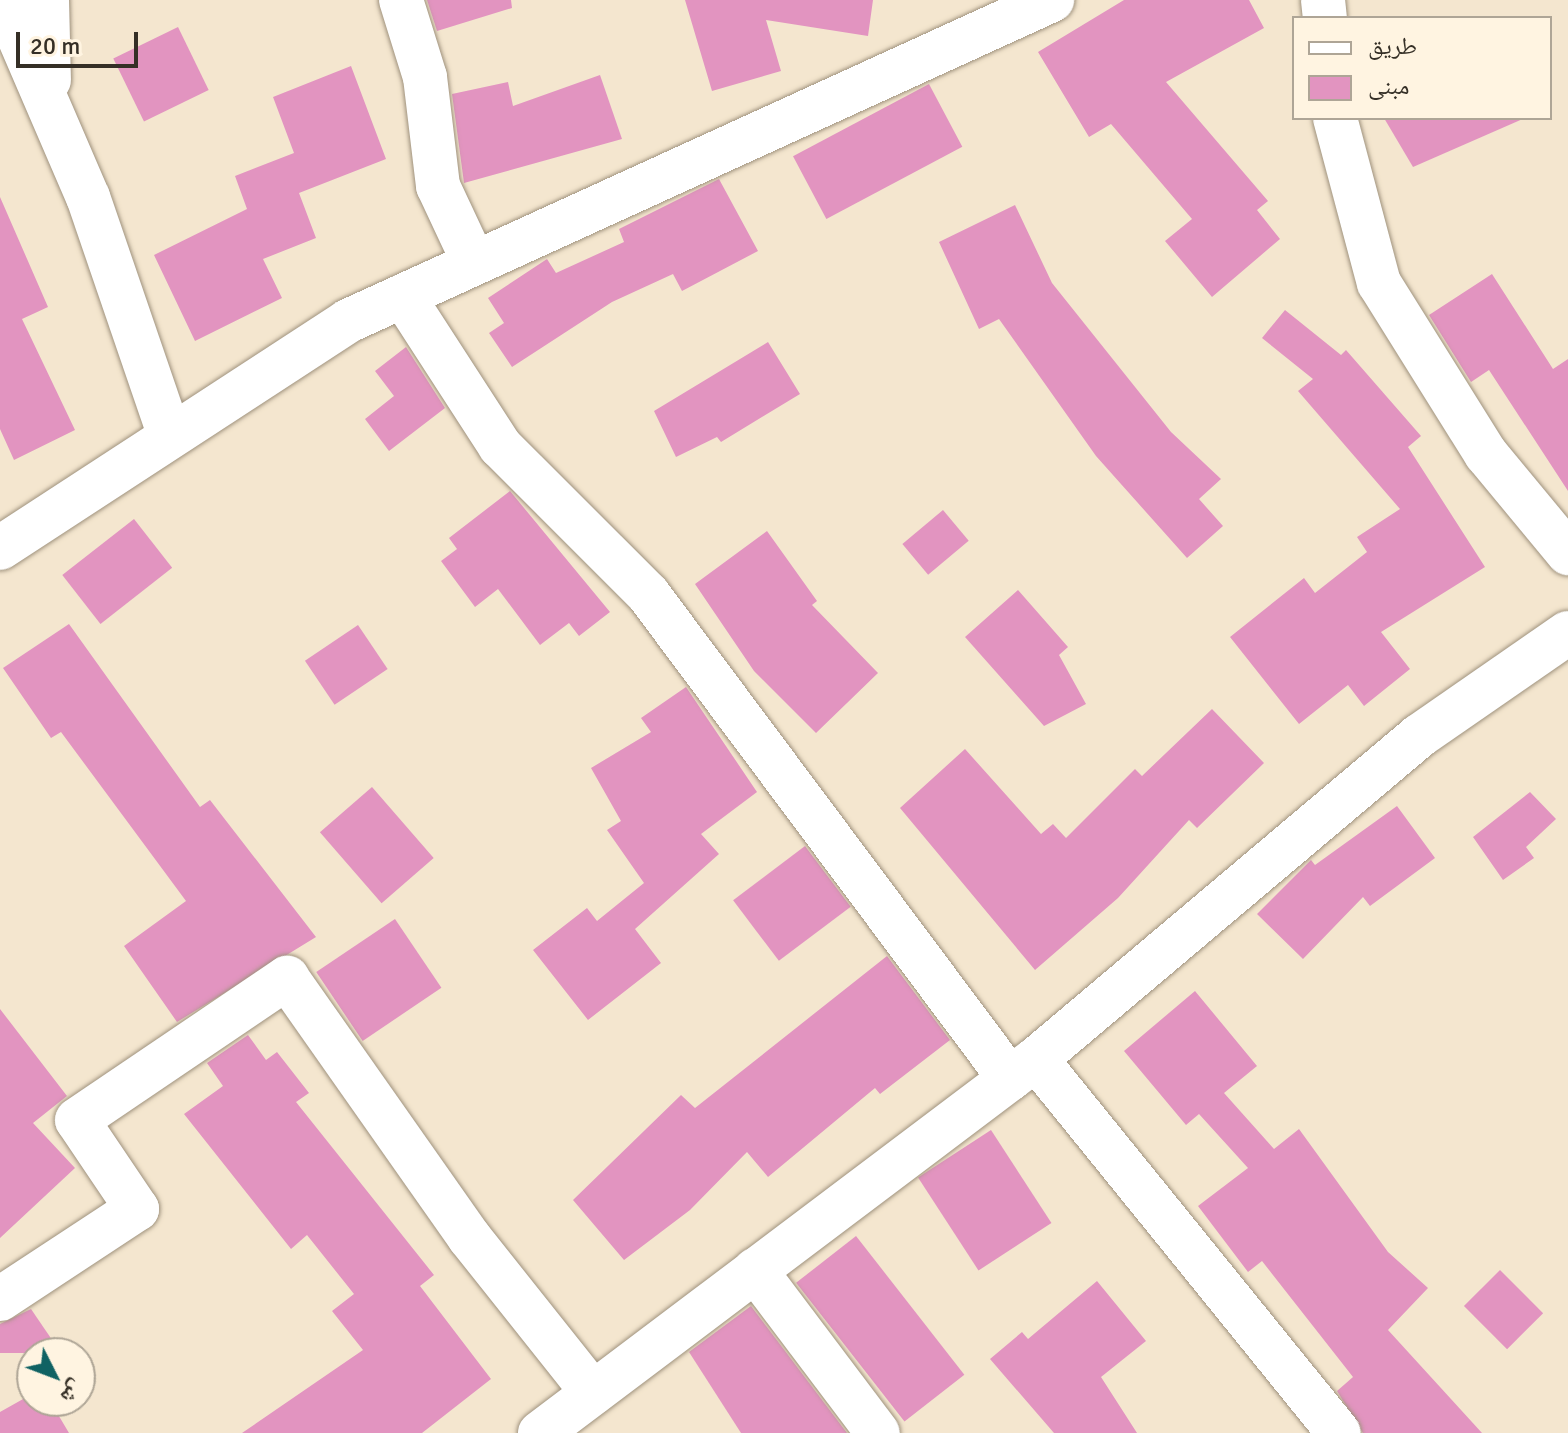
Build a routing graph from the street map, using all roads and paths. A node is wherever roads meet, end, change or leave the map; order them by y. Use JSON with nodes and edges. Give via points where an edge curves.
{"nodes":[{"id":1,"x":3,"y":0,"type":"edge"},
{"id":2,"x":47,"y":0,"type":"edge"},
{"id":3,"x":401,"y":0,"type":"edge"},
{"id":4,"x":1052,"y":0,"type":"edge"},
{"id":5,"x":50,"y":98,"type":"junction"},
{"id":6,"x":1336,"y":120,"type":"edge"},
{"id":7,"x":474,"y":263,"type":"junction"},
{"id":8,"x":403,"y":296,"type":"junction"},
{"id":9,"x":169,"y":433,"type":"junction"},
{"id":10,"x":0,"y":548,"type":"edge"},
{"id":11,"x":1568,"y":553,"type":"edge"},
{"id":12,"x":1568,"y":633,"type":"edge"},
{"id":13,"x":1023,"y":1069,"type":"junction"},
{"id":14,"x":755,"y":1270,"type":"junction"},
{"id":15,"x":0,"y":1299,"type":"edge"},
{"id":16,"x":593,"y":1393,"type":"junction"},
{"id":17,"x":540,"y":1433,"type":"edge"},
{"id":18,"x":878,"y":1433,"type":"edge"},
{"id":19,"x":1339,"y":1433,"type":"edge"}],
"edges":[{"from":1,"to":5,"type":"street"},
{"from":2,"to":5,"type":"street"},
{"from":3,"to":7,"type":"street","via":[[425,77],[438,186]]},
{"from":4,"to":7,"type":"street"},
{"from":5,"to":9,"type":"street"},
{"from":6,"to":11,"type":"street","via":[[1379,283],[1486,454]]},
{"from":7,"to":8,"type":"street"},
{"from":8,"to":9,"type":"street","via":[[309,344]]},
{"from":8,"to":13,"type":"street","via":[[500,446],[648,594]]},
{"from":9,"to":10,"type":"street"},
{"from":12,"to":13,"type":"street","via":[[1419,736]]},
{"from":13,"to":14,"type":"street"},
{"from":13,"to":19,"type":"street"},
{"from":14,"to":16,"type":"street"},
{"from":14,"to":18,"type":"street"},
{"from":15,"to":16,"type":"street","via":[[137,1209],[77,1120],[287,978],[469,1237]]},
{"from":16,"to":17,"type":"street"}]}
